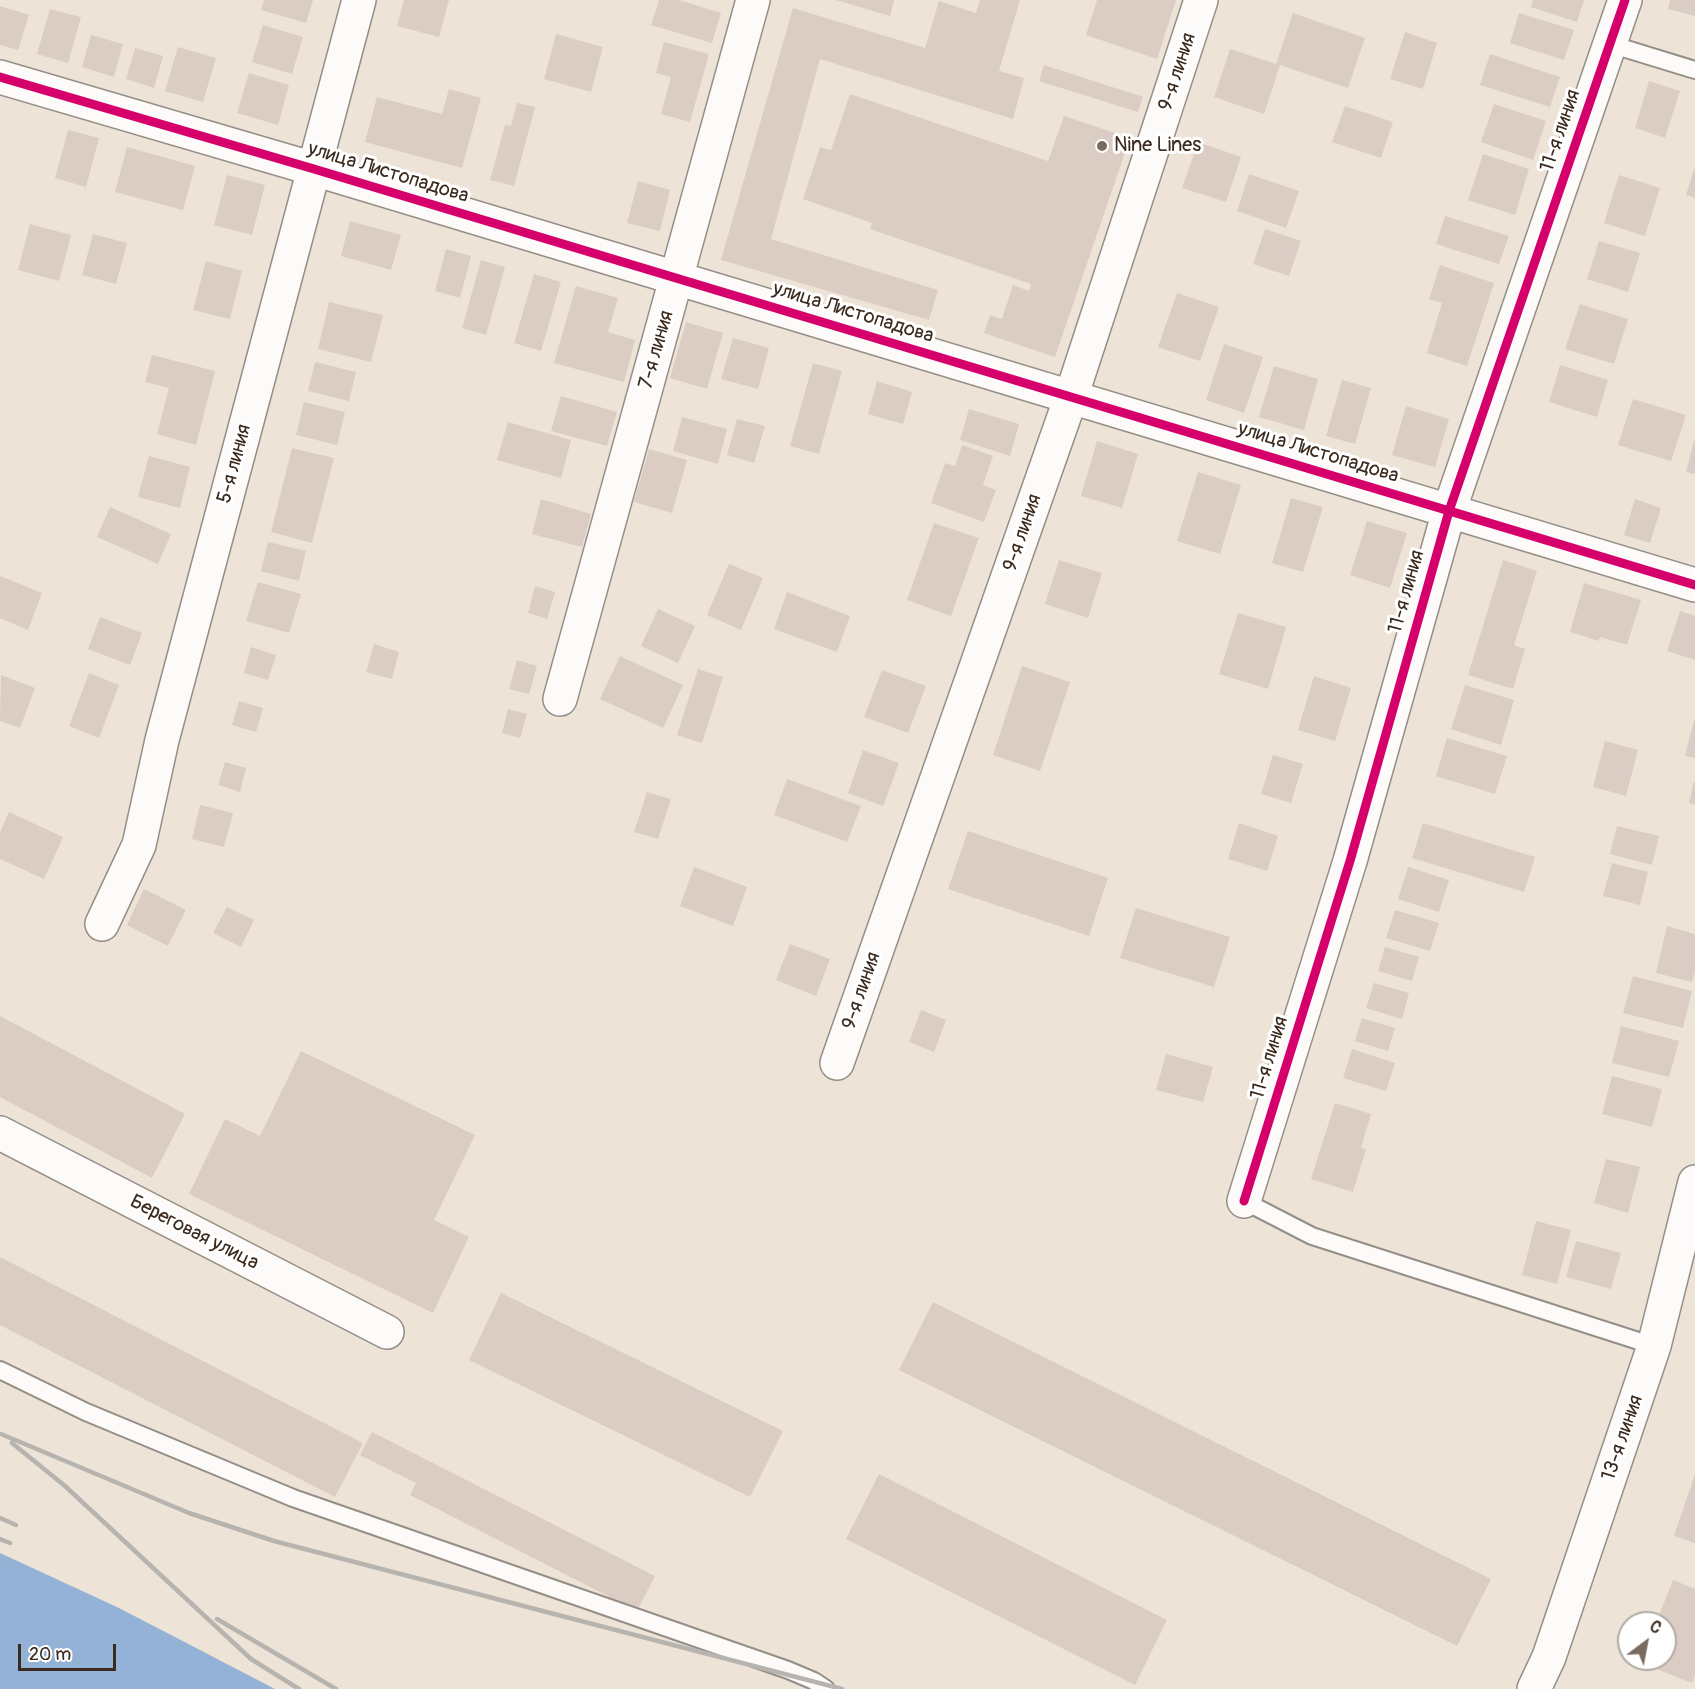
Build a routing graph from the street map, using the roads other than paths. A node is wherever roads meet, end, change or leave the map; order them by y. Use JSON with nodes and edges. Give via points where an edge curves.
{"nodes":[{"id":1,"x":359,"y":0,"type":"edge"},
{"id":2,"x":753,"y":0,"type":"edge"},
{"id":3,"x":1202,"y":0,"type":"edge"},
{"id":4,"x":1625,"y":0,"type":"edge"},
{"id":5,"x":1610,"y":44,"type":"junction"},
{"id":6,"x":1695,"y":70,"type":"edge"},
{"id":7,"x":0,"y":77,"type":"edge"},
{"id":8,"x":314,"y":169,"type":"junction"},
{"id":9,"x":677,"y":279,"type":"junction"},
{"id":10,"x":1071,"y":397,"type":"junction"},
{"id":11,"x":1449,"y":511,"type":"junction"},
{"id":12,"x":1695,"y":585,"type":"edge"},
{"id":13,"x":560,"y":699,"type":"dead end"},
{"id":14,"x":102,"y":924,"type":"dead end"},
{"id":15,"x":837,"y":1063,"type":"dead end"},
{"id":16,"x":0,"y":1133,"type":"edge"},
{"id":17,"x":1695,"y":1182,"type":"edge"},
{"id":18,"x":1244,"y":1201,"type":"joint"},
{"id":19,"x":387,"y":1332,"type":"dead end"},
{"id":20,"x":1654,"y":1346,"type":"junction"},
{"id":21,"x":0,"y":1370,"type":"edge"},
{"id":22,"x":826,"y":1689,"type":"edge"},
{"id":23,"x":1534,"y":1689,"type":"edge"}],
"edges":[{"from":1,"to":8,"type":"street","name":"5-я линия"},
{"from":2,"to":9,"type":"street","name":"7-я линия"},
{"from":3,"to":10,"type":"street","name":"9-я линия"},
{"from":4,"to":5,"type":"street","name":"11-я линия"},
{"from":5,"to":6,"type":"lane"},
{"from":5,"to":11,"type":"street","name":"11-я линия"},
{"from":7,"to":8,"type":"street","name":"улица Листопадова"},
{"from":8,"to":9,"type":"street","name":"улица Листопадова"},
{"from":8,"to":14,"type":"street","name":"5-я линия","via":[[162,740],[139,845]]},
{"from":9,"to":10,"type":"street","name":"улица Листопадова"},
{"from":9,"to":13,"type":"street","name":"7-я линия"},
{"from":10,"to":11,"type":"street","name":"улица Листопадова"},
{"from":10,"to":15,"type":"street","name":"9-я линия"},
{"from":11,"to":12,"type":"street","name":"улица Листопадова"},
{"from":11,"to":18,"type":"street","name":"11-я линия","via":[[1350,861]]},
{"from":16,"to":19,"type":"street","name":"Береговая улица"},
{"from":17,"to":20,"type":"street","name":"13-я линия"},
{"from":18,"to":20,"type":"lane","via":[[1312,1236]]},
{"from":20,"to":23,"type":"street","name":"13-я линия","via":[[1549,1657]]},
{"from":21,"to":22,"type":"lane","via":[[86,1412],[293,1498],[788,1670]]}]}
